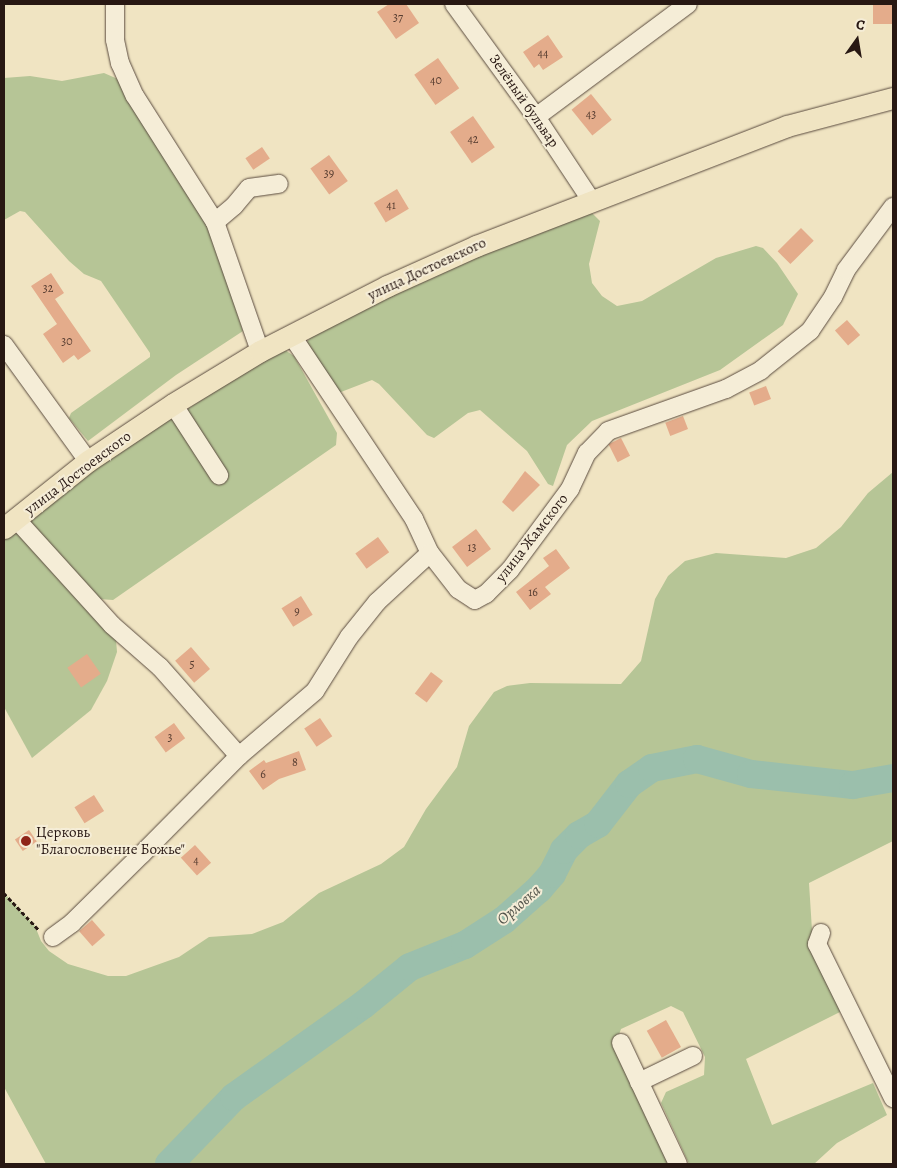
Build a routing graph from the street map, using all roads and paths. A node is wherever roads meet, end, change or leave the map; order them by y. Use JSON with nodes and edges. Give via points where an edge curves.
{"nodes":[{"id":1,"x":115,"y":4,"type":"edge"},
{"id":2,"x":454,"y":4,"type":"edge"},
{"id":3,"x":688,"y":4,"type":"edge"},
{"id":4,"x":893,"y":98,"type":"edge"},
{"id":5,"x":536,"y":116,"type":"junction"},
{"id":6,"x":280,"y":184,"type":"dead end"},
{"id":7,"x":591,"y":200,"type":"junction"},
{"id":8,"x":893,"y":207,"type":"edge"},
{"id":9,"x":215,"y":222,"type":"junction"},
{"id":10,"x":292,"y":336,"type":"junction"},
{"id":11,"x":4,"y":345,"type":"edge"},
{"id":12,"x":260,"y":351,"type":"junction"},
{"id":13,"x":173,"y":404,"type":"junction"},
{"id":14,"x":88,"y":461,"type":"junction"},
{"id":15,"x":219,"y":475,"type":"dead end"},
{"id":16,"x":10,"y":524,"type":"edge"},
{"id":17,"x":430,"y":553,"type":"junction"},
{"id":18,"x":239,"y":756,"type":"junction"},
{"id":19,"x":4,"y":893,"type":"edge"},
{"id":20,"x":821,"y":933,"type":"dead end"},
{"id":21,"x":53,"y":937,"type":"joint"},
{"id":22,"x":621,"y":1043,"type":"dead end"},
{"id":23,"x":693,"y":1056,"type":"dead end"},
{"id":24,"x":639,"y":1082,"type":"junction"},
{"id":25,"x":893,"y":1098,"type":"edge"},
{"id":26,"x":678,"y":1164,"type":"edge"}],
"edges":[{"from":1,"to":9,"type":"lane","via":[[115,40],[120,63],[135,96]]},
{"from":2,"to":5,"type":"lane","name":"Зелёный бульвар"},
{"from":3,"to":5,"type":"lane"},
{"from":4,"to":7,"type":"main road","name":"улица Достоевского","via":[[786,126]]},
{"from":5,"to":7,"type":"lane","name":"Зелёный бульвар"},
{"from":6,"to":9,"type":"lane","via":[[249,188]]},
{"from":7,"to":10,"type":"main road","name":"улица Достоевского","via":[[387,286]]},
{"from":8,"to":17,"type":"lane","name":"улица Жамского","via":[[846,270],[833,297],[810,331],[760,370],[726,389],[608,431],[587,453],[565,497],[510,570],[486,594],[475,600],[458,589]]},
{"from":9,"to":12,"type":"lane"},
{"from":10,"to":12,"type":"main road","name":"улица Достоевского"},
{"from":10,"to":17,"type":"lane","via":[[414,519]]},
{"from":11,"to":14,"type":"lane"},
{"from":12,"to":13,"type":"main road","name":"улица Достоевского"},
{"from":13,"to":14,"type":"main road","name":"улица Достоевского"},
{"from":13,"to":15,"type":"lane"},
{"from":14,"to":16,"type":"main road","name":"улица Достоевского"},
{"from":16,"to":18,"type":"lane","via":[[112,625],[160,667]]},
{"from":17,"to":18,"type":"lane","via":[[377,602],[349,637],[315,691]]},
{"from":18,"to":21,"type":"lane","via":[[72,923]]},
{"from":19,"to":21,"type":"path","via":[[44,935]]},
{"from":20,"to":25,"type":"lane","via":[[817,944]]},
{"from":22,"to":24,"type":"lane"},
{"from":23,"to":24,"type":"lane"},
{"from":24,"to":26,"type":"lane"}]}
